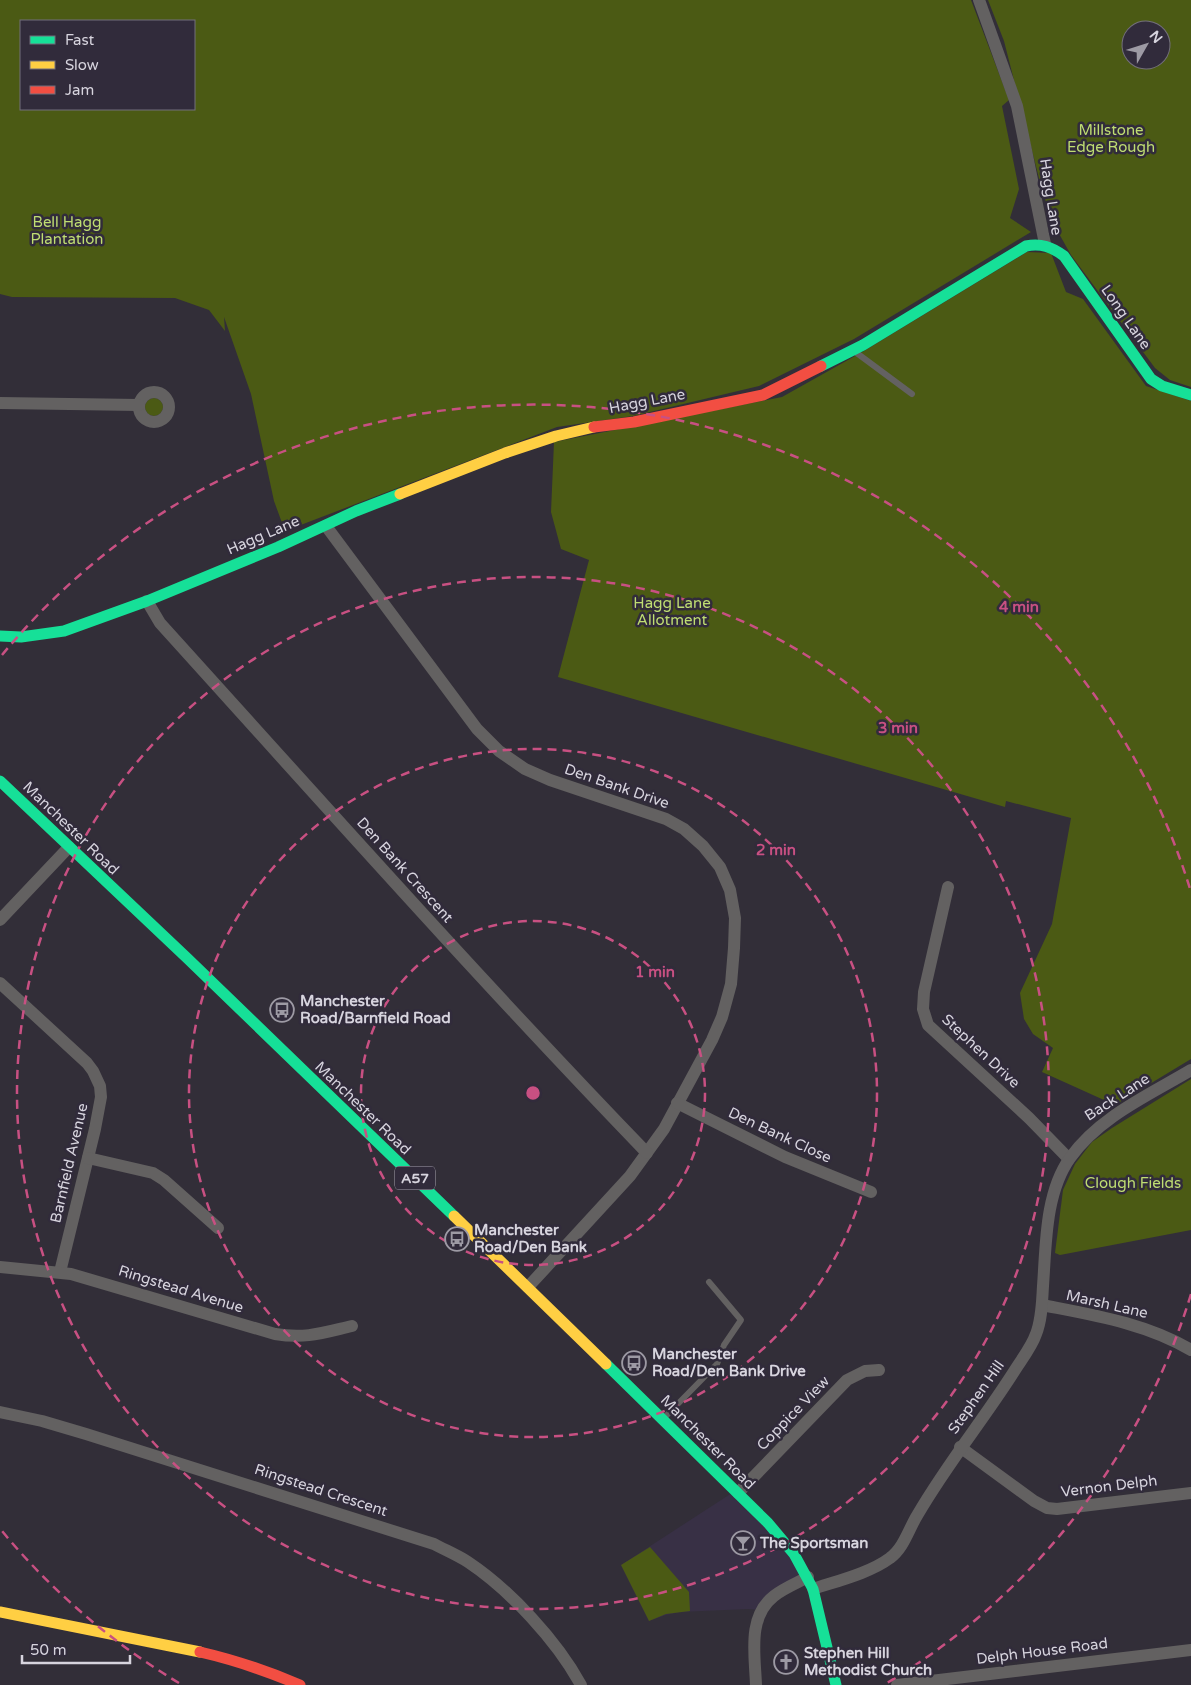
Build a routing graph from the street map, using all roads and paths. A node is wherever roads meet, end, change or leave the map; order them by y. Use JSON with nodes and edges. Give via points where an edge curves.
{"nodes":[{"id":1,"x":979,"y":0,"type":"edge"},
{"id":2,"x":1045,"y":244,"type":"junction"},
{"id":3,"x":853,"y":350,"type":"junction"},
{"id":4,"x":912,"y":394,"type":"dead end"},
{"id":5,"x":1191,"y":395,"type":"edge"},
{"id":6,"x":0,"y":404,"type":"edge"},
{"id":7,"x":138,"y":405,"type":"dead end"},
{"id":8,"x":326,"y":526,"type":"junction"},
{"id":9,"x":147,"y":601,"type":"junction"},
{"id":10,"x":0,"y":636,"type":"edge"},
{"id":11,"x":0,"y":781,"type":"edge"},
{"id":12,"x":69,"y":847,"type":"junction"},
{"id":13,"x":948,"y":887,"type":"dead end"},
{"id":14,"x":0,"y":920,"type":"edge"},
{"id":15,"x":0,"y":983,"type":"edge"},
{"id":16,"x":1191,"y":1070,"type":"edge"},
{"id":17,"x":677,"y":1103,"type":"junction"},
{"id":18,"x":647,"y":1153,"type":"junction"},
{"id":19,"x":88,"y":1158,"type":"junction"},
{"id":20,"x":1069,"y":1159,"type":"junction"},
{"id":21,"x":871,"y":1192,"type":"dead end"},
{"id":22,"x":218,"y":1228,"type":"dead end"},
{"id":23,"x":0,"y":1267,"type":"edge"},
{"id":24,"x":60,"y":1272,"type":"junction"},
{"id":25,"x":709,"y":1282,"type":"dead end"},
{"id":26,"x":528,"y":1287,"type":"junction"},
{"id":27,"x":1042,"y":1305,"type":"junction"},
{"id":28,"x":352,"y":1326,"type":"dead end"},
{"id":29,"x":1191,"y":1350,"type":"edge"},
{"id":30,"x":879,"y":1370,"type":"dead end"},
{"id":31,"x":0,"y":1412,"type":"edge"},
{"id":32,"x":663,"y":1419,"type":"junction"},
{"id":33,"x":960,"y":1447,"type":"junction"},
{"id":34,"x":738,"y":1493,"type":"junction"},
{"id":35,"x":1191,"y":1493,"type":"edge"},
{"id":36,"x":811,"y":1583,"type":"junction"},
{"id":37,"x":0,"y":1612,"type":"edge"},
{"id":38,"x":1191,"y":1650,"type":"edge"},
{"id":39,"x":300,"y":1685,"type":"edge"},
{"id":40,"x":581,"y":1685,"type":"edge"},
{"id":41,"x":756,"y":1685,"type":"edge"},
{"id":42,"x":836,"y":1685,"type":"edge"},
{"id":43,"x":897,"y":1685,"type":"edge"}],
"edges":[{"from":1,"to":2,"type":"street","name":"Hagg Lane","via":[[1017,106]]},
{"from":2,"to":3,"type":"street","name":"Hagg Lane","via":[[1026,246]]},
{"from":2,"to":5,"type":"street","name":"Long Lane","via":[[1064,256],[1151,379]]},
{"from":3,"to":4,"type":"lane"},
{"from":3,"to":8,"type":"street","name":"Hagg Lane","via":[[763,395],[556,436],[505,452]]},
{"from":6,"to":7,"type":"street"},
{"from":8,"to":9,"type":"street","name":"Hagg Lane"},
{"from":8,"to":17,"type":"street","name":"Den Bank Drive","via":[[477,729],[499,751],[525,769],[550,780],[666,819],[704,846],[720,867],[730,890],[734,918],[731,984],[722,1017]]},
{"from":9,"to":10,"type":"street","name":"Hagg Lane","via":[[64,631],[21,637]]},
{"from":9,"to":18,"type":"street","name":"Den Bank Crescent","via":[[160,623],[370,855],[526,1027]]},
{"from":11,"to":12,"type":"street","name":"Manchester Road","number":"A57"},
{"from":12,"to":14,"type":"street"},
{"from":12,"to":26,"type":"street","name":"Manchester Road","number":"A57"},
{"from":13,"to":20,"type":"street","name":"Stephen Drive","via":[[924,992],[923,1009],[928,1025],[1030,1118]]},
{"from":15,"to":19,"type":"street","name":"Barnfield Avenue","via":[[94,1071],[101,1097]]},
{"from":16,"to":20,"type":"street","name":"Back Lane","via":[[1106,1122],[1087,1136]]},
{"from":17,"to":18,"type":"street","name":"Den Bank Drive"},
{"from":17,"to":21,"type":"street","name":"Den Bank Close","via":[[785,1158]]},
{"from":18,"to":26,"type":"street","name":"Den Bank Drive","via":[[630,1176]]},
{"from":19,"to":22,"type":"street","via":[[153,1172]]},
{"from":19,"to":24,"type":"street","name":"Barnfield Avenue"},
{"from":20,"to":27,"type":"street","name":"Stephen Hill","via":[[1056,1186],[1047,1224]]},
{"from":23,"to":24,"type":"street","name":"Ringstead Avenue"},
{"from":24,"to":28,"type":"street","name":"Ringstead Avenue","via":[[275,1334],[313,1336]]},
{"from":25,"to":32,"type":"lane","via":[[742,1320],[724,1345],[717,1364]]},
{"from":26,"to":32,"type":"street","name":"Manchester Road","number":"A57"},
{"from":27,"to":29,"type":"street","name":"Marsh Lane","via":[[1114,1319],[1149,1330]]},
{"from":27,"to":33,"type":"street","name":"Stephen Hill","via":[[1036,1335],[1004,1387]]},
{"from":30,"to":34,"type":"street","name":"Coppice View","via":[[847,1380]]},
{"from":31,"to":40,"type":"street","name":"Ringstead Crescent","via":[[42,1421],[244,1482],[434,1544],[468,1562],[506,1592],[543,1631]]},
{"from":32,"to":34,"type":"street","name":"Manchester Road","number":"A57"},
{"from":33,"to":35,"type":"street","name":"Vernon Delph","via":[[1047,1508]]},
{"from":33,"to":36,"type":"street","name":"Stephen Hill","via":[[891,1557],[878,1566]]},
{"from":34,"to":36,"type":"street","name":"Manchester Road","number":"A57","via":[[792,1552]]},
{"from":36,"to":41,"type":"street","name":"Stephen Hill","via":[[773,1597],[758,1616],[755,1627]]},
{"from":36,"to":42,"type":"street","name":"Manchester Road","number":"A57"},
{"from":37,"to":39,"type":"street","via":[[233,1659]]},
{"from":38,"to":43,"type":"street","name":"Delph House Road"}]}
